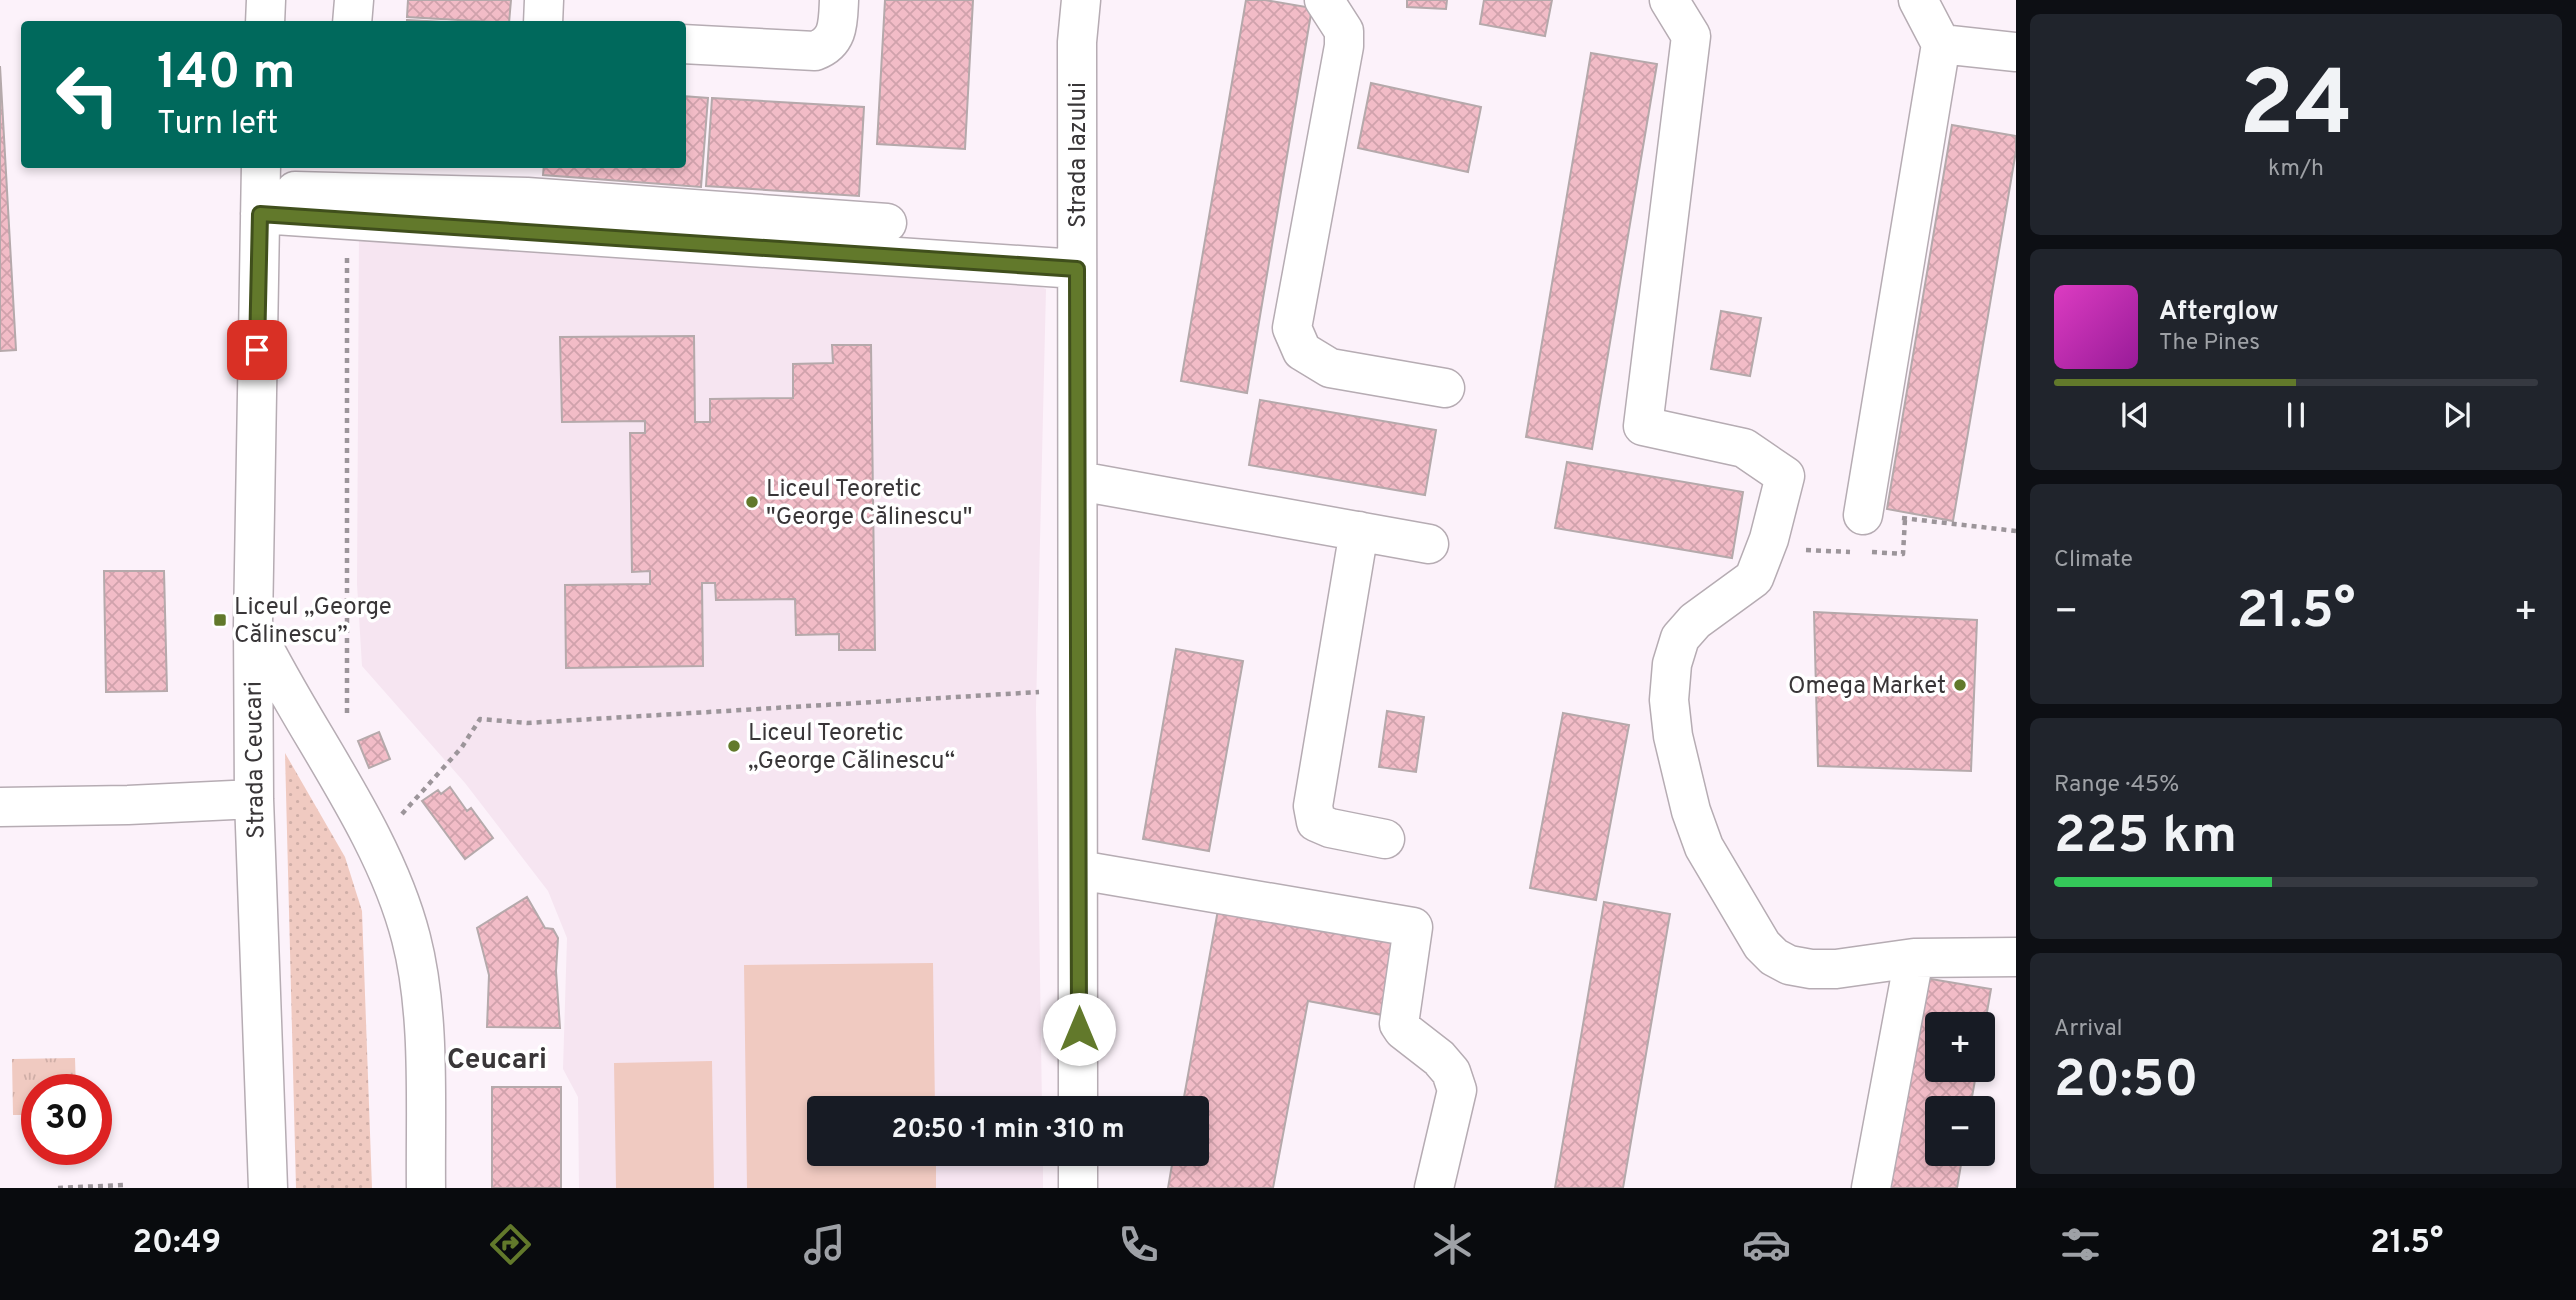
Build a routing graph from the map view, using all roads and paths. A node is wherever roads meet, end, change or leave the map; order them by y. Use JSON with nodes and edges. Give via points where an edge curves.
{"nodes":[{"id":1,"x":265,"y":0,"type":"edge"},
{"id":2,"x":354,"y":0,"type":"edge"},
{"id":3,"x":544,"y":0,"type":"edge"},
{"id":4,"x":839,"y":0,"type":"edge"},
{"id":5,"x":1081,"y":0,"type":"edge"},
{"id":6,"x":1324,"y":0,"type":"edge"},
{"id":7,"x":1669,"y":0,"type":"edge"},
{"id":8,"x":1918,"y":0,"type":"edge"},
{"id":9,"x":265,"y":21,"type":"edge"},
{"id":10,"x":352,"y":21,"type":"edge"},
{"id":11,"x":543,"y":21,"type":"edge"},
{"id":12,"x":686,"y":44,"type":"edge"},
{"id":13,"x":1941,"y":44,"type":"junction"},
{"id":14,"x":2016,"y":52,"type":"edge"},
{"id":15,"x":529,"y":181,"type":"edge"},
{"id":16,"x":260,"y":189,"type":"edge"},
{"id":17,"x":344,"y":192,"type":"edge"},
{"id":18,"x":887,"y":223,"type":"dead end"},
{"id":19,"x":1077,"y":269,"type":"junction"},
{"id":20,"x":1445,"y":388,"type":"dead end"},
{"id":21,"x":1079,"y":481,"type":"junction"},
{"id":22,"x":1863,"y":515,"type":"joint"},
{"id":23,"x":1359,"y":531,"type":"junction"},
{"id":24,"x":2016,"y":531,"type":"edge"},
{"id":25,"x":1429,"y":544,"type":"dead end"},
{"id":26,"x":253,"y":625,"type":"junction"},
{"id":27,"x":1079,"y":690,"type":"junction"},
{"id":28,"x":347,"y":725,"type":"dead end"},
{"id":29,"x":254,"y":799,"type":"junction"},
{"id":30,"x":0,"y":807,"type":"edge"},
{"id":31,"x":401,"y":814,"type":"dead end"},
{"id":32,"x":1385,"y":839,"type":"dead end"},
{"id":33,"x":1079,"y":870,"type":"junction"},
{"id":34,"x":2016,"y":957,"type":"edge"},
{"id":35,"x":1914,"y":958,"type":"junction"},
{"id":36,"x":1078,"y":1096,"type":"edge"},
{"id":37,"x":1078,"y":1166,"type":"edge"},
{"id":38,"x":123,"y":1185,"type":"dead end"},
{"id":39,"x":58,"y":1188,"type":"edge"},
{"id":40,"x":268,"y":1188,"type":"edge"},
{"id":41,"x":426,"y":1188,"type":"edge"},
{"id":42,"x":1078,"y":1188,"type":"edge"},
{"id":43,"x":1434,"y":1188,"type":"edge"},
{"id":44,"x":1871,"y":1188,"type":"edge"}],
"edges":[{"from":1,"to":9,"type":"street"},
{"from":2,"to":10,"type":"street"},
{"from":3,"to":11,"type":"street"},
{"from":4,"to":12,"type":"street","via":[[833,40],[815,51]]},
{"from":5,"to":19,"type":"street","name":"Strada Iazului"},
{"from":6,"to":20,"type":"street","via":[[1344,31],[1344,46],[1292,328],[1302,351],[1330,368]]},
{"from":7,"to":35,"type":"street","via":[[1691,36],[1643,426],[1744,448],[1785,476],[1755,578],[1695,621],[1680,638],[1672,664],[1673,736],[1691,811],[1704,847],[1750,927],[1774,957],[1811,969]]},
{"from":8,"to":13,"type":"street"},
{"from":13,"to":14,"type":"street"},
{"from":13,"to":22,"type":"street"},
{"from":15,"to":17,"type":"street"},
{"from":15,"to":18,"type":"street"},
{"from":16,"to":17,"type":"street"},
{"from":16,"to":26,"type":"street","name":"Strada Ceucari"},
{"from":17,"to":19,"type":"street"},
{"from":17,"to":28,"type":"path"},
{"from":19,"to":21,"type":"street","name":"Strada Iazului"},
{"from":21,"to":23,"type":"street"},
{"from":21,"to":27,"type":"street","name":"Strada Iazului"},
{"from":22,"to":24,"type":"path"},
{"from":23,"to":25,"type":"street"},
{"from":23,"to":32,"type":"street","via":[[1312,806],[1316,822]]},
{"from":26,"to":29,"type":"street","name":"Strada Ceucari"},
{"from":26,"to":41,"type":"street","via":[[386,868],[411,937],[423,1004]]},
{"from":27,"to":31,"type":"path","via":[[527,723],[480,719],[462,747]]},
{"from":27,"to":33,"type":"street","name":"Strada Iazului"},
{"from":29,"to":30,"type":"street"},
{"from":29,"to":40,"type":"street","name":"Strada Ceucari"},
{"from":33,"to":36,"type":"street","name":"Strada Iazului"},
{"from":33,"to":43,"type":"street","via":[[1413,928],[1399,1024],[1439,1058],[1451,1072],[1457,1090]]},
{"from":34,"to":35,"type":"street"},
{"from":35,"to":44,"type":"street"},
{"from":37,"to":42,"type":"street"},
{"from":38,"to":39,"type":"path"}]}
